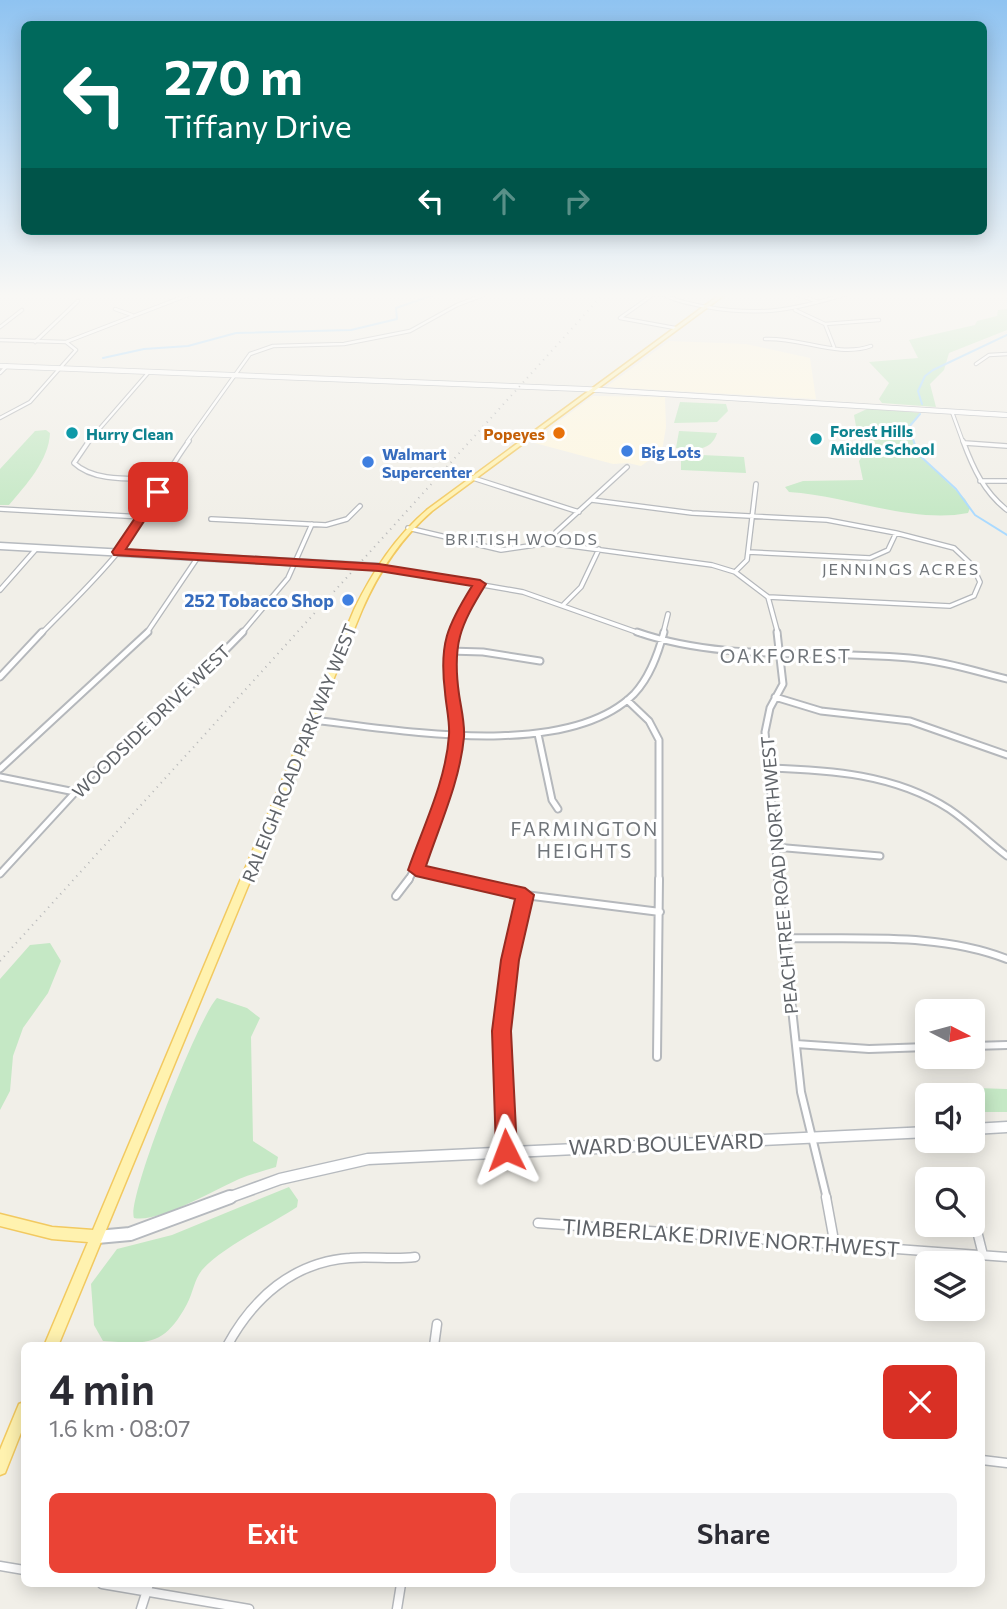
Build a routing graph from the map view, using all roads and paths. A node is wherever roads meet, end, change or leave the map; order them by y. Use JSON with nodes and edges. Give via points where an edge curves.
{"nodes":[{"id":1,"x":44,"y":368,"type":"edge"},
{"id":2,"x":240,"y":368,"type":"edge"},
{"id":3,"x":622,"y":368,"type":"edge"},
{"id":4,"x":60,"y":369,"type":"junction"},
{"id":5,"x":148,"y":373,"type":"junction"},
{"id":6,"x":233,"y":377,"type":"junction"},
{"id":7,"x":591,"y":391,"type":"junction"},
{"id":8,"x":952,"y":412,"type":"junction"},
{"id":9,"x":1007,"y":415,"type":"edge"},
{"id":10,"x":0,"y":418,"type":"edge"},
{"id":11,"x":965,"y":443,"type":"junction"},
{"id":12,"x":1007,"y":446,"type":"edge"},
{"id":13,"x":627,"y":467,"type":"dead end"},
{"id":14,"x":162,"y":478,"type":"junction"},
{"id":15,"x":473,"y":478,"type":"junction"},
{"id":16,"x":980,"y":481,"type":"junction"},
{"id":17,"x":1007,"y":481,"type":"edge"},
{"id":18,"x":756,"y":484,"type":"dead end"},
{"id":19,"x":592,"y":500,"type":"junction"},
{"id":20,"x":360,"y":506,"type":"dead end"},
{"id":21,"x":0,"y":509,"type":"edge"},
{"id":22,"x":1007,"y":510,"type":"edge"},
{"id":23,"x":579,"y":512,"type":"junction"},
{"id":24,"x":751,"y":516,"type":"junction"},
{"id":25,"x":143,"y":517,"type":"junction"},
{"id":26,"x":211,"y":519,"type":"dead end"},
{"id":27,"x":313,"y":524,"type":"junction"},
{"id":28,"x":408,"y":528,"type":"junction"},
{"id":29,"x":896,"y":533,"type":"junction"},
{"id":30,"x":549,"y":542,"type":"junction"},
{"id":31,"x":0,"y":546,"type":"edge"},
{"id":32,"x":37,"y":548,"type":"junction"},
{"id":33,"x":599,"y":549,"type":"junction"},
{"id":34,"x":118,"y":552,"type":"junction"},
{"id":35,"x":748,"y":552,"type":"junction"},
{"id":36,"x":198,"y":557,"type":"junction"},
{"id":37,"x":296,"y":562,"type":"junction"},
{"id":38,"x":379,"y":567,"type":"junction"},
{"id":39,"x":736,"y":572,"type":"junction"},
{"id":40,"x":480,"y":584,"type":"junction"},
{"id":41,"x":0,"y":590,"type":"edge"},
{"id":42,"x":768,"y":597,"type":"junction"},
{"id":43,"x":564,"y":604,"type":"junction"},
{"id":44,"x":668,"y":614,"type":"dead end"},
{"id":45,"x":662,"y":641,"type":"junction"},
{"id":46,"x":449,"y":651,"type":"junction"},
{"id":47,"x":781,"y":652,"type":"junction"},
{"id":48,"x":540,"y":661,"type":"dead end"},
{"id":49,"x":0,"y":677,"type":"edge"},
{"id":50,"x":1007,"y":679,"type":"edge"},
{"id":51,"x":775,"y":697,"type":"junction"},
{"id":52,"x":627,"y":700,"type":"junction"},
{"id":53,"x":313,"y":720,"type":"junction"},
{"id":54,"x":457,"y":733,"type":"junction"},
{"id":55,"x":538,"y":734,"type":"junction"},
{"id":56,"x":1007,"y":755,"type":"edge"},
{"id":57,"x":768,"y":768,"type":"junction"},
{"id":58,"x":0,"y":769,"type":"edge"},
{"id":59,"x":0,"y":777,"type":"edge"},
{"id":60,"x":75,"y":792,"type":"junction"},
{"id":61,"x":558,"y":809,"type":"dead end"},
{"id":62,"x":775,"y":847,"type":"junction"},
{"id":63,"x":880,"y":856,"type":"dead end"},
{"id":64,"x":1007,"y":856,"type":"edge"},
{"id":65,"x":3,"y":867,"type":"edge"},
{"id":66,"x":416,"y":870,"type":"junction"},
{"id":67,"x":0,"y":874,"type":"edge"},
{"id":68,"x":396,"y":895,"type":"dead end"},
{"id":69,"x":525,"y":895,"type":"junction"},
{"id":70,"x":660,"y":912,"type":"junction"},
{"id":71,"x":785,"y":938,"type":"junction"},
{"id":72,"x":1007,"y":959,"type":"edge"},
{"id":73,"x":796,"y":1044,"type":"junction"},
{"id":74,"x":1007,"y":1045,"type":"edge"},
{"id":75,"x":985,"y":1046,"type":"edge"},
{"id":76,"x":915,"y":1047,"type":"edge"},
{"id":77,"x":657,"y":1057,"type":"dead end"},
{"id":78,"x":1007,"y":1128,"type":"edge"},
{"id":79,"x":985,"y":1129,"type":"edge"},
{"id":80,"x":915,"y":1133,"type":"edge"},
{"id":81,"x":810,"y":1137,"type":"junction"},
{"id":82,"x":506,"y":1150,"type":"junction"},
{"id":83,"x":0,"y":1220,"type":"edge"},
{"id":84,"x":538,"y":1223,"type":"dead end"},
{"id":85,"x":97,"y":1237,"type":"junction"},
{"id":86,"x":835,"y":1247,"type":"junction"},
{"id":87,"x":915,"y":1251,"type":"edge"},
{"id":88,"x":985,"y":1255,"type":"edge"},
{"id":89,"x":415,"y":1257,"type":"dead end"},
{"id":90,"x":1007,"y":1257,"type":"edge"},
{"id":91,"x":437,"y":1324,"type":"dead end"},
{"id":92,"x":53,"y":1342,"type":"edge"},
{"id":93,"x":229,"y":1342,"type":"edge"},
{"id":94,"x":435,"y":1342,"type":"edge"},
{"id":95,"x":21,"y":1416,"type":"edge"},
{"id":96,"x":985,"y":1460,"type":"edge"},
{"id":97,"x":1007,"y":1463,"type":"edge"},
{"id":98,"x":0,"y":1468,"type":"edge"},
{"id":99,"x":0,"y":1566,"type":"edge"},
{"id":100,"x":21,"y":1570,"type":"edge"},
{"id":101,"x":401,"y":1587,"type":"edge"},
{"id":102,"x":148,"y":1588,"type":"edge"},
{"id":103,"x":141,"y":1609,"type":"edge"},
{"id":104,"x":248,"y":1609,"type":"edge"},
{"id":105,"x":397,"y":1609,"type":"edge"}],
"edges":[{"from":1,"to":4,"type":"main road"},
{"from":2,"to":6,"type":"street"},
{"from":3,"to":7,"type":"main road","name":"RALEIGH ROAD PARKWAY WEST"},
{"from":4,"to":5,"type":"main road"},
{"from":4,"to":10,"type":"street","via":[[30,402]]},
{"from":5,"to":6,"type":"main road"},
{"from":5,"to":14,"type":"street","via":[[74,463],[93,474]]},
{"from":6,"to":7,"type":"main road"},
{"from":6,"to":14,"type":"street"},
{"from":7,"to":8,"type":"main road"},
{"from":7,"to":15,"type":"main road","name":"RALEIGH ROAD PARKWAY WEST"},
{"from":8,"to":9,"type":"main road"},
{"from":8,"to":11,"type":"street"},
{"from":11,"to":12,"type":"street"},
{"from":11,"to":16,"type":"street"},
{"from":13,"to":19,"type":"street"},
{"from":14,"to":25,"type":"street"},
{"from":15,"to":23,"type":"street"},
{"from":15,"to":28,"type":"main road","name":"RALEIGH ROAD PARKWAY WEST"},
{"from":16,"to":17,"type":"street"},
{"from":16,"to":22,"type":"street"},
{"from":18,"to":24,"type":"street"},
{"from":19,"to":23,"type":"street"},
{"from":19,"to":24,"type":"street"},
{"from":20,"to":27,"type":"street","via":[[341,522]]},
{"from":21,"to":25,"type":"street"},
{"from":23,"to":30,"type":"street"},
{"from":24,"to":29,"type":"street","via":[[827,520]]},
{"from":24,"to":35,"type":"street"},
{"from":25,"to":34,"type":"street"},
{"from":26,"to":27,"type":"street"},
{"from":27,"to":37,"type":"street","name":"WOODSIDE DRIVE WEST"},
{"from":28,"to":30,"type":"street","via":[[501,550]]},
{"from":28,"to":38,"type":"main road","name":"RALEIGH ROAD PARKWAY WEST"},
{"from":29,"to":35,"type":"street","via":[[888,550],[870,558]]},
{"from":29,"to":42,"type":"street","via":[[960,551],[976,573],[978,592],[961,603],[940,606]]},
{"from":30,"to":33,"type":"street"},
{"from":31,"to":32,"type":"main road"},
{"from":32,"to":34,"type":"main road"},
{"from":32,"to":41,"type":"street"},
{"from":33,"to":39,"type":"street"},
{"from":33,"to":43,"type":"street","via":[[581,587]]},
{"from":34,"to":36,"type":"main road"},
{"from":34,"to":49,"type":"street"},
{"from":35,"to":39,"type":"street","via":[[746,563]]},
{"from":36,"to":37,"type":"main road"},
{"from":36,"to":58,"type":"street","via":[[152,628]]},
{"from":37,"to":38,"type":"main road"},
{"from":37,"to":60,"type":"street","name":"WOODSIDE DRIVE WEST","via":[[284,586],[262,612],[166,711],[118,749]]},
{"from":38,"to":40,"type":"street"},
{"from":38,"to":53,"type":"main road","name":"RALEIGH ROAD PARKWAY WEST"},
{"from":39,"to":42,"type":"street"},
{"from":40,"to":43,"type":"street"},
{"from":40,"to":46,"type":"street","via":[[457,620]]},
{"from":42,"to":47,"type":"street","name":"PEACHTREE ROAD NORTHWEST"},
{"from":43,"to":45,"type":"street"},
{"from":44,"to":45,"type":"street"},
{"from":45,"to":47,"type":"street"},
{"from":45,"to":52,"type":"street","via":[[651,669]]},
{"from":46,"to":48,"type":"street"},
{"from":46,"to":54,"type":"street"},
{"from":47,"to":50,"type":"street","via":[[920,659]]},
{"from":47,"to":51,"type":"street","name":"PEACHTREE ROAD NORTHWEST","via":[[782,684]]},
{"from":51,"to":56,"type":"street","via":[[821,710],[910,721]]},
{"from":51,"to":57,"type":"street","name":"PEACHTREE ROAD NORTHWEST","via":[[766,721]]},
{"from":52,"to":55,"type":"street","via":[[585,722]]},
{"from":52,"to":70,"type":"street","via":[[650,720],[659,736]]},
{"from":53,"to":54,"type":"street"},
{"from":53,"to":85,"type":"main road","name":"RALEIGH ROAD PARKWAY WEST"},
{"from":54,"to":55,"type":"street"},
{"from":54,"to":66,"type":"street","via":[[449,776]]},
{"from":55,"to":61,"type":"street"},
{"from":57,"to":62,"type":"street","name":"PEACHTREE ROAD NORTHWEST"},
{"from":57,"to":64,"type":"street","via":[[844,773],[899,787],[947,808]]},
{"from":59,"to":60,"type":"street"},
{"from":60,"to":65,"type":"street","name":"WOODSIDE DRIVE WEST"},
{"from":62,"to":63,"type":"street"},
{"from":62,"to":71,"type":"street","name":"PEACHTREE ROAD NORTHWEST"},
{"from":65,"to":67,"type":"street","name":"WOODSIDE DRIVE WEST"},
{"from":66,"to":68,"type":"street"},
{"from":66,"to":69,"type":"street"},
{"from":69,"to":70,"type":"street"},
{"from":69,"to":82,"type":"street","via":[[510,960],[502,1031]]},
{"from":70,"to":77,"type":"street"},
{"from":71,"to":72,"type":"street","via":[[943,942]]},
{"from":71,"to":73,"type":"street","name":"PEACHTREE ROAD NORTHWEST"},
{"from":73,"to":76,"type":"street"},
{"from":73,"to":81,"type":"street","name":"PEACHTREE ROAD NORTHWEST"},
{"from":74,"to":75,"type":"street"},
{"from":78,"to":79,"type":"main road"},
{"from":80,"to":81,"type":"main road","name":"WARD BOULEVARD"},
{"from":81,"to":82,"type":"main road","name":"WARD BOULEVARD"},
{"from":81,"to":86,"type":"street","name":"PEACHTREE ROAD NORTHWEST"},
{"from":82,"to":85,"type":"main road","name":"WARD BOULEVARD","via":[[336,1164],[225,1198],[130,1234]]},
{"from":83,"to":85,"type":"main road","name":"WARD BOULEVARD","via":[[52,1233]]},
{"from":84,"to":86,"type":"street","name":"TIMBERLAKE DRIVE NORTHWEST"},
{"from":85,"to":92,"type":"main road","name":"RALEIGH ROAD PARKWAY WEST"},
{"from":86,"to":87,"type":"street","name":"TIMBERLAKE DRIVE NORTHWEST"},
{"from":88,"to":90,"type":"street","name":"TIMBERLAKE DRIVE NORTHWEST"},
{"from":89,"to":93,"type":"street","via":[[332,1260],[299,1271],[252,1305]]},
{"from":91,"to":94,"type":"street"},
{"from":95,"to":98,"type":"main road"},
{"from":96,"to":97,"type":"street"},
{"from":99,"to":100,"type":"street"},
{"from":101,"to":105,"type":"street"},
{"from":102,"to":103,"type":"street"},
{"from":102,"to":104,"type":"street"}]}
